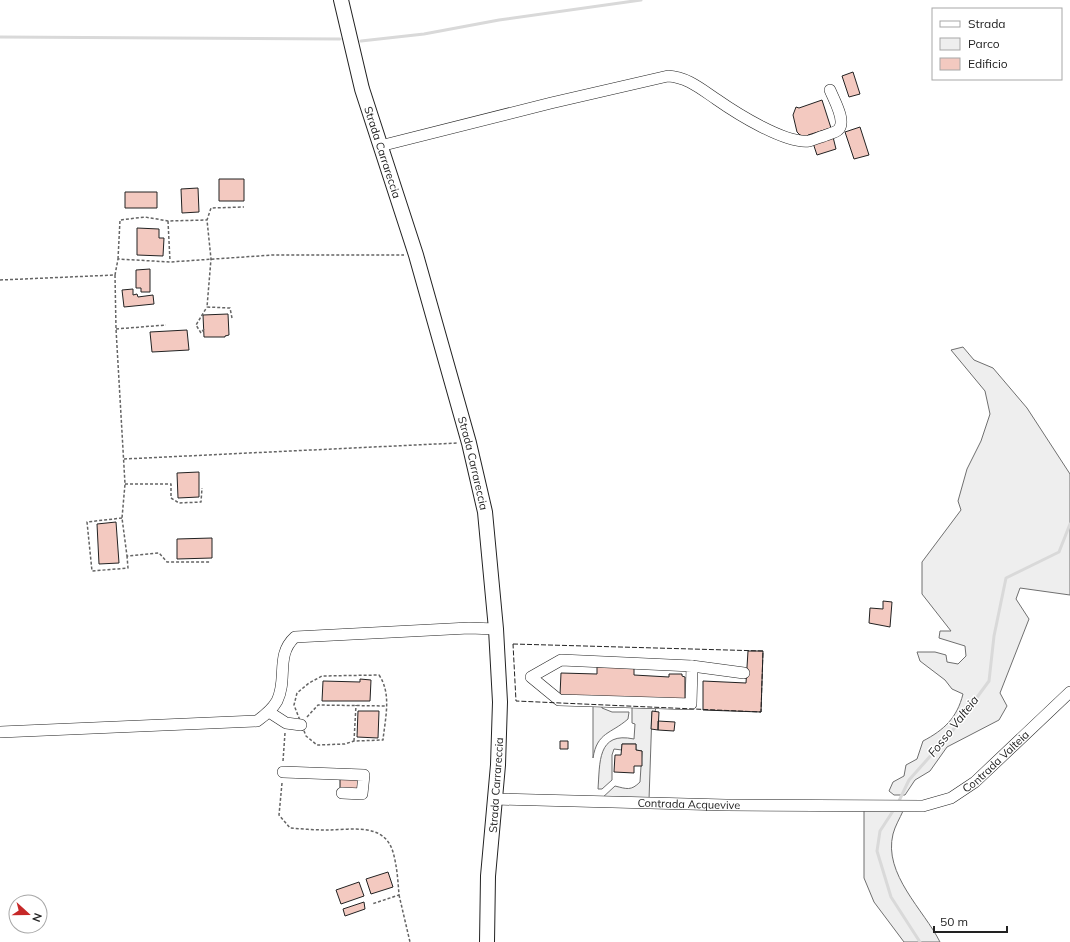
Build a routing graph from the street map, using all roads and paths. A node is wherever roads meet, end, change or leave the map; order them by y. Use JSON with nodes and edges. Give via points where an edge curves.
{"nodes":[{"id":1,"x":341,"y":0,"type":"edge"},
{"id":2,"x":830,"y":90,"type":"dead end"},
{"id":3,"x":380,"y":146,"type":"junction"},
{"id":4,"x":244,"y":207,"type":"dead end"},
{"id":5,"x":207,"y":220,"type":"junction"},
{"id":6,"x":168,"y":221,"type":"junction"},
{"id":7,"x":416,"y":254,"type":"junction"},
{"id":8,"x":118,"y":259,"type":"junction"},
{"id":9,"x":211,"y":259,"type":"junction"},
{"id":10,"x":170,"y":262,"type":"junction"},
{"id":11,"x":115,"y":275,"type":"junction"},
{"id":12,"x":0,"y":280,"type":"edge"},
{"id":13,"x":207,"y":307,"type":"junction"},
{"id":14,"x":232,"y":318,"type":"dead end"},
{"id":15,"x":166,"y":325,"type":"dead end"},
{"id":16,"x":116,"y":330,"type":"junction"},
{"id":17,"x":204,"y":330,"type":"dead end"},
{"id":18,"x":469,"y":443,"type":"junction"},
{"id":19,"x":124,"y":459,"type":"junction"},
{"id":20,"x":125,"y":484,"type":"junction"},
{"id":21,"x":202,"y":488,"type":"dead end"},
{"id":22,"x":122,"y":518,"type":"junction"},
{"id":23,"x":127,"y":556,"type":"junction"},
{"id":24,"x":211,"y":562,"type":"dead end"},
{"id":25,"x":496,"y":629,"type":"junction"},
{"id":26,"x":692,"y":666,"type":"junction"},
{"id":27,"x":744,"y":673,"type":"dead end"},
{"id":28,"x":1070,"y":692,"type":"edge"},
{"id":29,"x":356,"y":705,"type":"junction"},
{"id":30,"x":386,"y":706,"type":"junction"},
{"id":31,"x":269,"y":712,"type":"junction"},
{"id":32,"x":286,"y":723,"type":"junction"},
{"id":33,"x":301,"y":725,"type":"junction"},
{"id":34,"x":0,"y":732,"type":"edge"},
{"id":35,"x":354,"y":741,"type":"junction"},
{"id":36,"x":283,"y":772,"type":"junction"},
{"id":37,"x":342,"y":793,"type":"dead end"},
{"id":38,"x":495,"y":799,"type":"junction"},
{"id":39,"x":883,"y":805,"type":"joint"},
{"id":40,"x":399,"y":895,"type":"junction"},
{"id":41,"x":372,"y":904,"type":"dead end"},
{"id":42,"x":410,"y":942,"type":"edge"},
{"id":43,"x":486,"y":942,"type":"edge"}],
"edges":[{"from":1,"to":3,"type":"main road","name":"Strada Carrareccia","via":[[362,89]]},
{"from":2,"to":3,"type":"street","via":[[841,126],[837,131],[809,141],[795,140],[773,132],[735,113],[691,82],[678,76],[668,76]]},
{"from":3,"to":7,"type":"main road","name":"Strada Carrareccia"},
{"from":4,"to":5,"type":"path","via":[[210,208]]},
{"from":5,"to":6,"type":"path"},
{"from":5,"to":9,"type":"path"},
{"from":6,"to":8,"type":"path","via":[[145,217],[120,220]]},
{"from":6,"to":10,"type":"path"},
{"from":7,"to":9,"type":"path","via":[[273,255]]},
{"from":7,"to":18,"type":"main road","name":"Strada Carrareccia"},
{"from":8,"to":10,"type":"path"},
{"from":8,"to":11,"type":"path"},
{"from":9,"to":10,"type":"path"},
{"from":9,"to":13,"type":"path"},
{"from":11,"to":12,"type":"path"},
{"from":11,"to":16,"type":"path"},
{"from":13,"to":14,"type":"path","via":[[230,308]]},
{"from":13,"to":17,"type":"path","via":[[196,325],[201,333]]},
{"from":15,"to":16,"type":"path"},
{"from":16,"to":19,"type":"path"},
{"from":18,"to":19,"type":"path","via":[[296,449]]},
{"from":18,"to":25,"type":"main road","name":"Strada Carrareccia","via":[[485,512]]},
{"from":19,"to":20,"type":"path"},
{"from":20,"to":21,"type":"path","via":[[171,484],[171,498],[179,503],[201,502]]},
{"from":20,"to":22,"type":"path"},
{"from":22,"to":23,"type":"path"},
{"from":22,"to":23,"type":"path","via":[[87,522],[92,571],[128,568]]},
{"from":23,"to":24,"type":"path","via":[[159,552],[166,562]]},
{"from":25,"to":31,"type":"street","via":[[469,628],[295,637],[284,650],[281,687]]},
{"from":25,"to":38,"type":"main road","name":"Strada Carrareccia","via":[[500,730]]},
{"from":26,"to":26,"type":"street","via":[[691,704],[559,700],[531,677],[561,660]]},
{"from":26,"to":27,"type":"street"},
{"from":28,"to":39,"type":"street","name":"Contrada Valteia","via":[[975,782],[951,798],[923,806]]},
{"from":29,"to":30,"type":"path"},
{"from":29,"to":33,"type":"path","via":[[318,705]]},
{"from":29,"to":35,"type":"path"},
{"from":30,"to":33,"type":"path","via":[[386,684],[380,675],[322,676],[297,693],[294,705]]},
{"from":30,"to":35,"type":"path","via":[[383,740]]},
{"from":31,"to":32,"type":"street"},
{"from":31,"to":34,"type":"street","via":[[257,722]]},
{"from":32,"to":33,"type":"street"},
{"from":32,"to":36,"type":"path"},
{"from":33,"to":35,"type":"path","via":[[306,736],[317,745],[345,744]]},
{"from":36,"to":37,"type":"street","via":[[364,775],[362,794]]},
{"from":36,"to":40,"type":"path","via":[[279,815],[290,828],[366,828],[378,832],[393,851]]},
{"from":38,"to":39,"type":"street","name":"Contrada Acquevive"},
{"from":38,"to":43,"type":"main road","name":"Strada Carrareccia","via":[[488,876]]},
{"from":40,"to":41,"type":"path"},
{"from":40,"to":42,"type":"path"}]}
